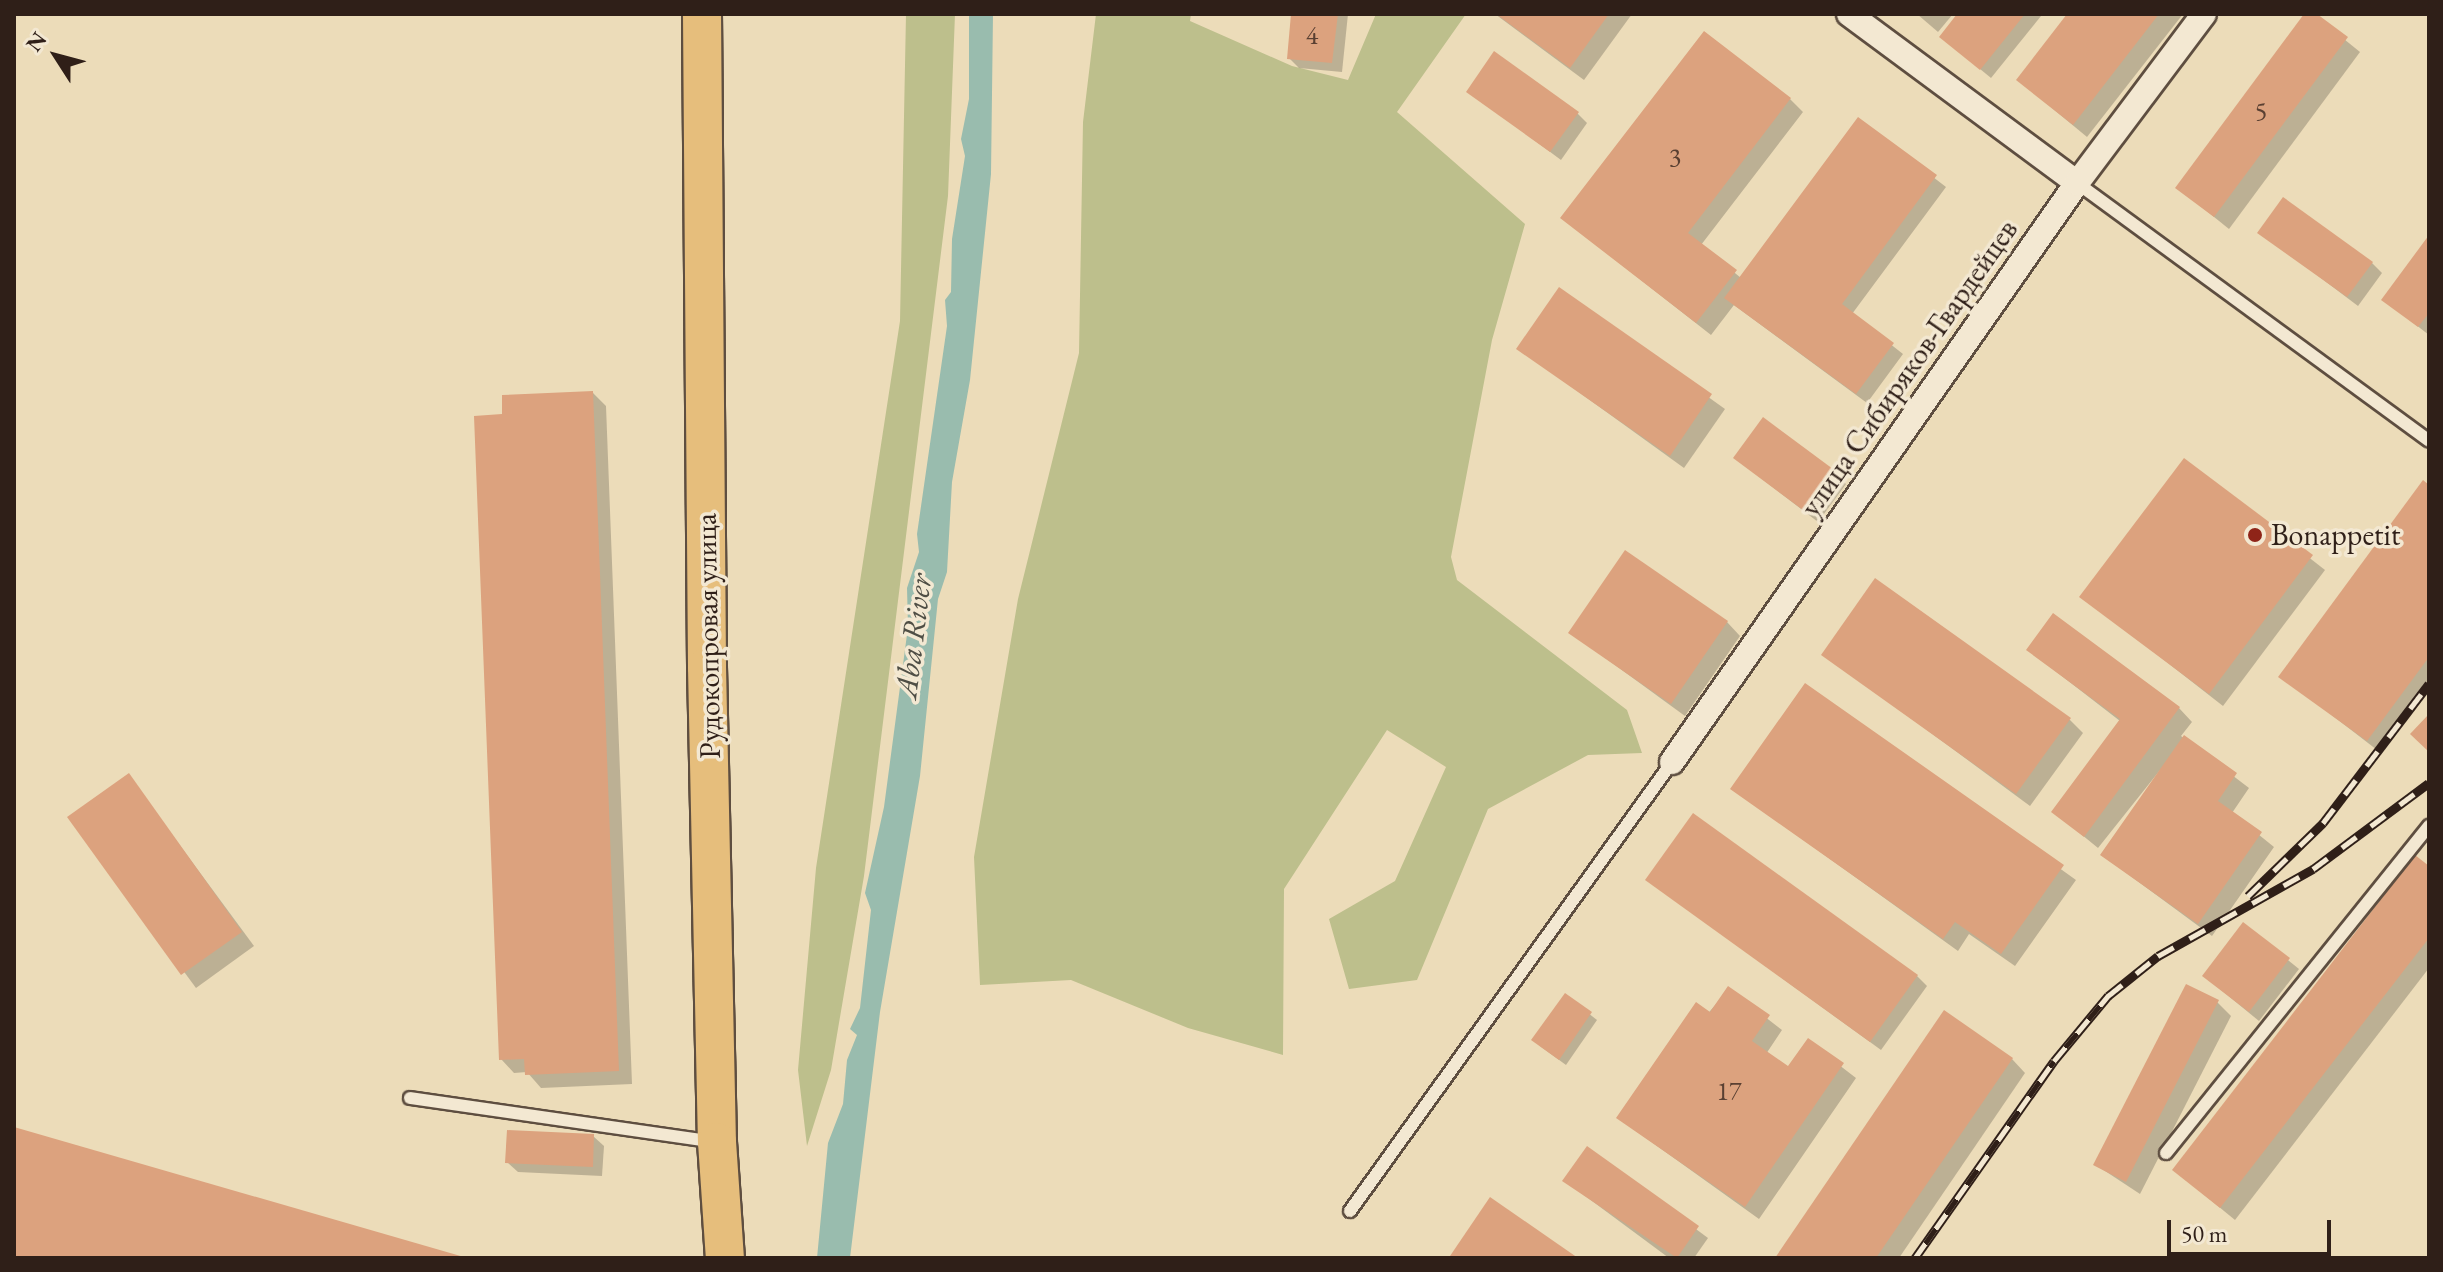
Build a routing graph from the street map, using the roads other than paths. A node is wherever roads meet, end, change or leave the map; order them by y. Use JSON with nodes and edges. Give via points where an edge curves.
{"nodes":[{"id":1,"x":702,"y":14,"type":"edge"},
{"id":2,"x":1849,"y":14,"type":"edge"},
{"id":3,"x":2204,"y":14,"type":"edge"},
{"id":4,"x":2077,"y":183,"type":"junction"},
{"id":5,"x":2429,"y":441,"type":"edge"},
{"id":6,"x":1672,"y":762,"type":"joint"},
{"id":7,"x":2429,"y":826,"type":"edge"},
{"id":8,"x":410,"y":1098,"type":"dead end"},
{"id":9,"x":717,"y":1142,"type":"junction"},
{"id":10,"x":2166,"y":1153,"type":"dead end"},
{"id":11,"x":1350,"y":1211,"type":"dead end"},
{"id":12,"x":725,"y":1258,"type":"edge"}],
"edges":[{"from":1,"to":9,"type":"main road","name":"Рудокопровая улица"},
{"from":2,"to":4,"type":"street"},
{"from":3,"to":4,"type":"street","name":"улица Сибиряков-Гвардейцев"},
{"from":4,"to":5,"type":"lane"},
{"from":4,"to":6,"type":"street","name":"улица Сибиряков-Гвардейцев"},
{"from":6,"to":11,"type":"lane"},
{"from":7,"to":10,"type":"lane"},
{"from":8,"to":9,"type":"lane"},
{"from":9,"to":12,"type":"main road","name":"Рудокопровая улица"}]}
